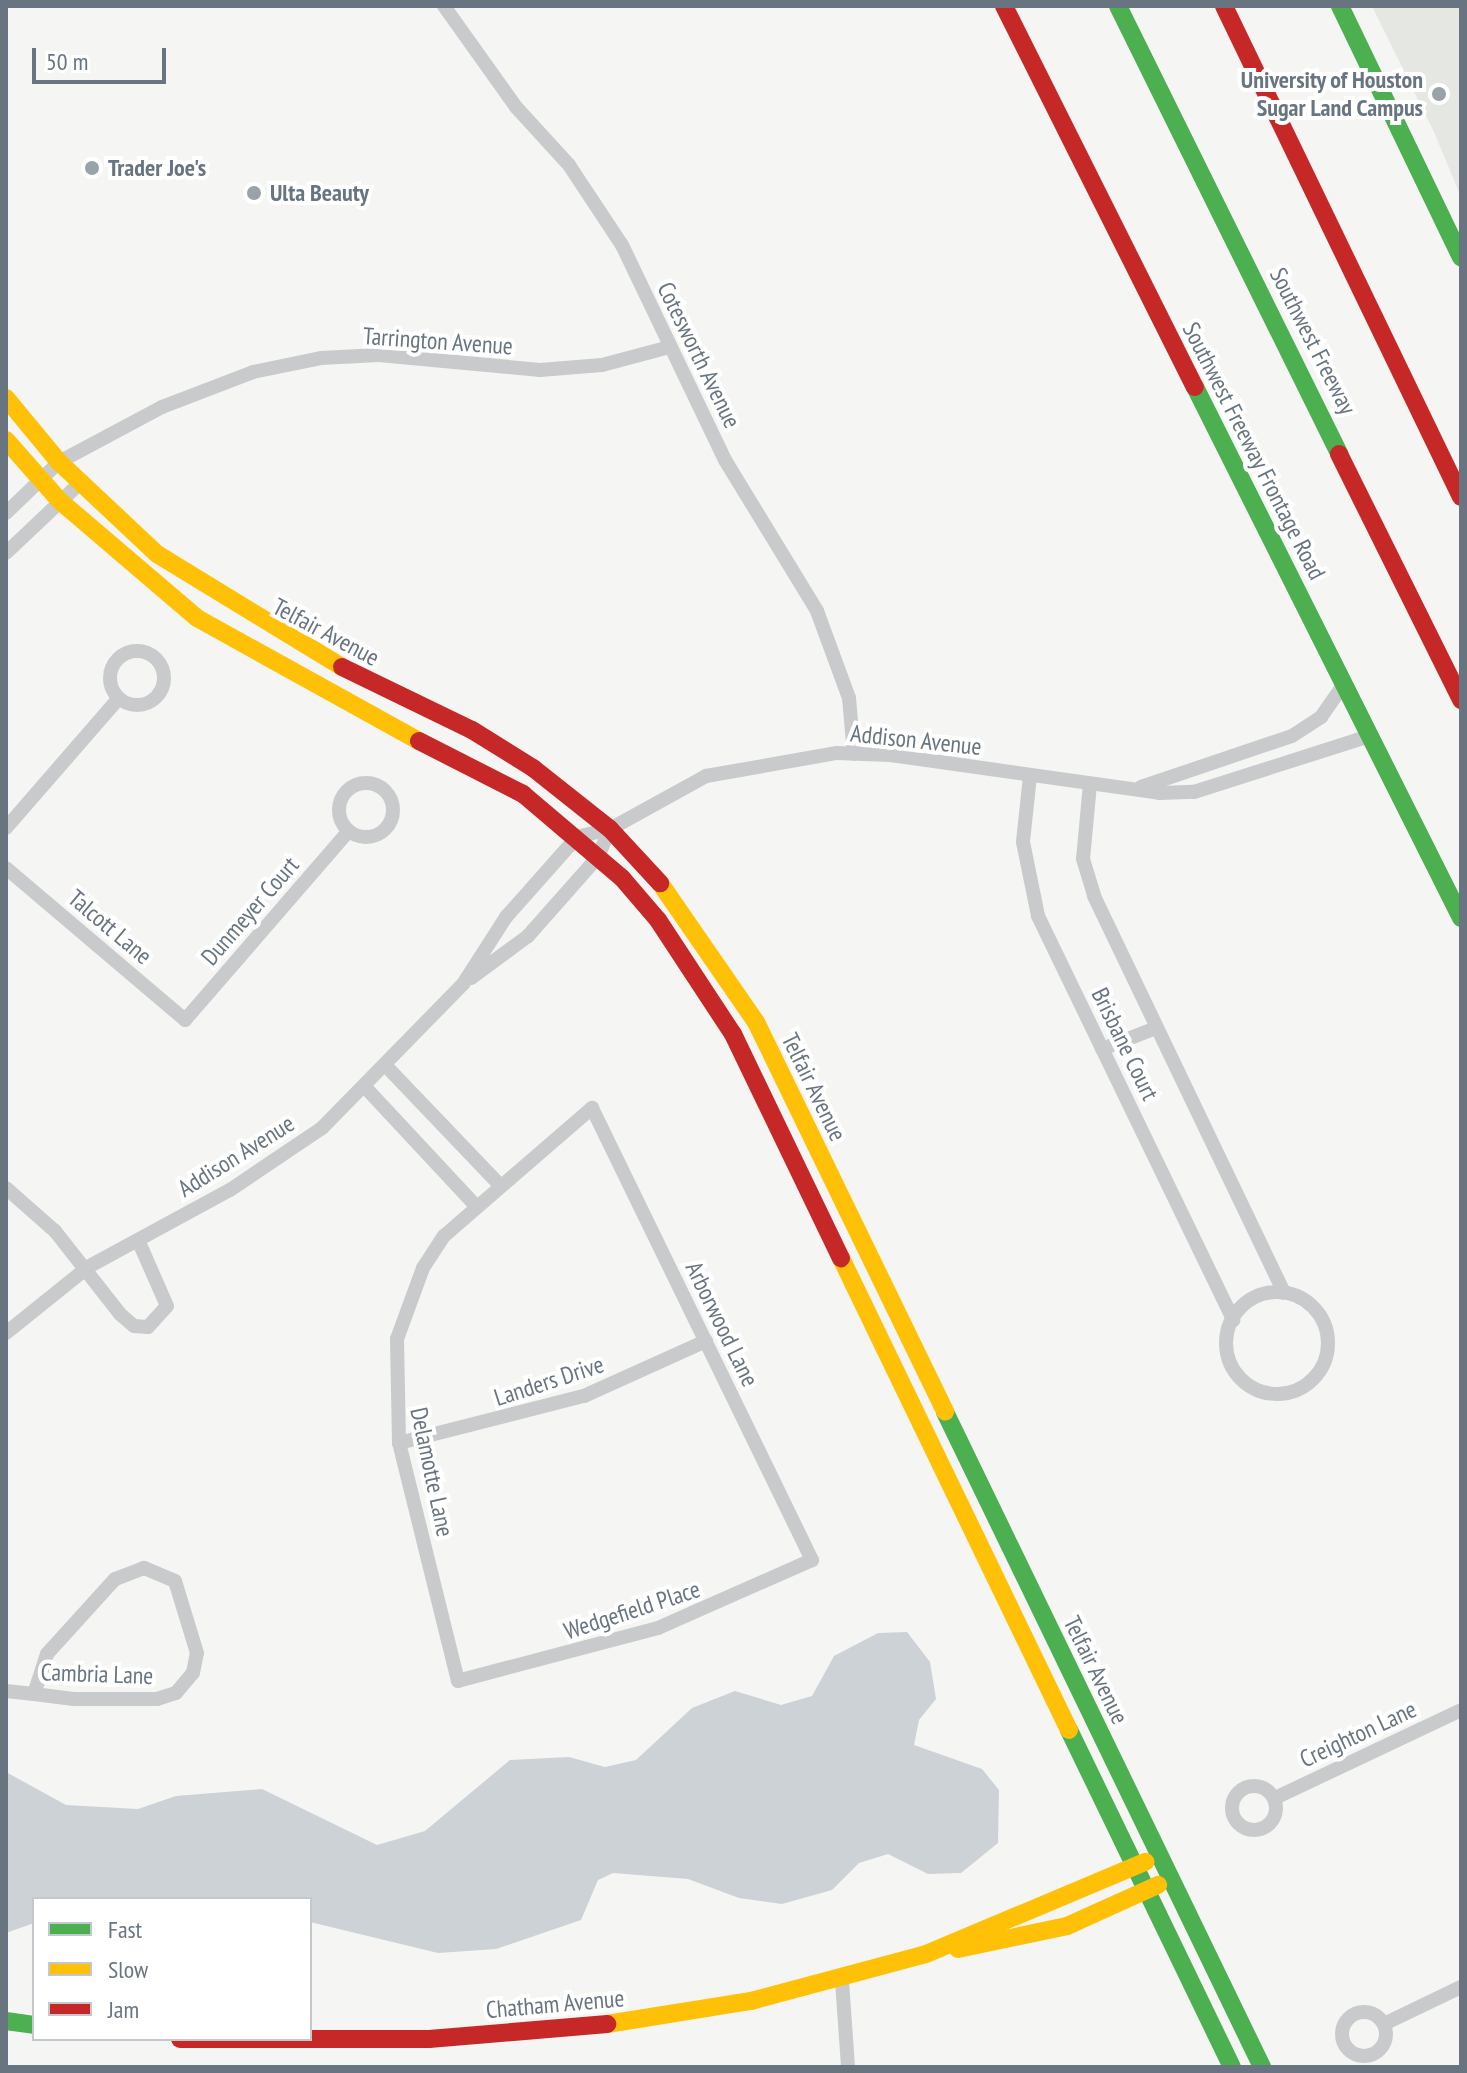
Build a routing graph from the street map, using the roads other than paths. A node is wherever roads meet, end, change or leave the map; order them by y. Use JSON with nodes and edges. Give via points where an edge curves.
{"nodes":[{"id":1,"x":444,"y":6,"type":"edge"},
{"id":2,"x":1004,"y":6,"type":"edge"},
{"id":3,"x":1118,"y":6,"type":"edge"},
{"id":4,"x":1224,"y":6,"type":"edge"},
{"id":5,"x":1340,"y":6,"type":"edge"},
{"id":6,"x":1461,"y":257,"type":"edge"},
{"id":7,"x":669,"y":347,"type":"junction"},
{"id":8,"x":6,"y":398,"type":"edge"},
{"id":9,"x":6,"y":440,"type":"edge"},
{"id":10,"x":59,"y":462,"type":"junction"},
{"id":11,"x":39,"y":480,"type":"junction"},
{"id":12,"x":80,"y":483,"type":"junction"},
{"id":13,"x":1461,"y":497,"type":"edge"},
{"id":14,"x":60,"y":501,"type":"junction"},
{"id":15,"x":6,"y":513,"type":"edge"},
{"id":16,"x":6,"y":553,"type":"edge"},
{"id":17,"x":1344,"y":684,"type":"junction"},
{"id":18,"x":119,"y":698,"type":"dead end"},
{"id":19,"x":1461,"y":700,"type":"edge"},
{"id":20,"x":1370,"y":736,"type":"junction"},
{"id":21,"x":854,"y":754,"type":"junction"},
{"id":22,"x":1030,"y":776,"type":"junction"},
{"id":23,"x":1090,"y":784,"type":"junction"},
{"id":24,"x":1136,"y":788,"type":"junction"},
{"id":25,"x":6,"y":828,"type":"edge"},
{"id":26,"x":610,"y":829,"type":"junction"},
{"id":27,"x":349,"y":831,"type":"dead end"},
{"id":28,"x":577,"y":837,"type":"junction"},
{"id":29,"x":598,"y":857,"type":"junction"},
{"id":30,"x":6,"y":868,"type":"edge"},
{"id":31,"x":1461,"y":918,"type":"edge"},
{"id":32,"x":463,"y":984,"type":"junction"},
{"id":33,"x":185,"y":1020,"type":"joint"},
{"id":34,"x":1156,"y":1028,"type":"junction"},
{"id":35,"x":1102,"y":1049,"type":"junction"},
{"id":36,"x":387,"y":1067,"type":"junction"},
{"id":37,"x":365,"y":1087,"type":"junction"},
{"id":38,"x":592,"y":1108,"type":"joint"},
{"id":39,"x":498,"y":1183,"type":"junction"},
{"id":40,"x":6,"y":1188,"type":"edge"},
{"id":41,"x":474,"y":1204,"type":"junction"},
{"id":42,"x":138,"y":1240,"type":"junction"},
{"id":43,"x":88,"y":1267,"type":"junction"},
{"id":44,"x":1284,"y":1293,"type":"junction"},
{"id":45,"x":1233,"y":1320,"type":"junction"},
{"id":46,"x":6,"y":1333,"type":"edge"},
{"id":47,"x":706,"y":1341,"type":"junction"},
{"id":48,"x":399,"y":1443,"type":"junction"},
{"id":49,"x":812,"y":1560,"type":"joint"},
{"id":50,"x":458,"y":1681,"type":"joint"},
{"id":51,"x":6,"y":1691,"type":"edge"},
{"id":52,"x":34,"y":1694,"type":"junction"},
{"id":53,"x":1461,"y":1710,"type":"edge"},
{"id":54,"x":1275,"y":1798,"type":"dead end"},
{"id":55,"x":1159,"y":1854,"type":"junction"},
{"id":56,"x":1136,"y":1867,"type":"junction"},
{"id":57,"x":1170,"y":1879,"type":"junction"},
{"id":58,"x":1147,"y":1890,"type":"junction"},
{"id":59,"x":926,"y":1954,"type":"junction"},
{"id":60,"x":842,"y":1981,"type":"junction"},
{"id":61,"x":1461,"y":1987,"type":"edge"},
{"id":62,"x":6,"y":2021,"type":"edge"},
{"id":63,"x":1384,"y":2024,"type":"dead end"},
{"id":64,"x":32,"y":2025,"type":"edge"},
{"id":65,"x":312,"y":2041,"type":"edge"},
{"id":66,"x":848,"y":2067,"type":"edge"},
{"id":67,"x":1232,"y":2067,"type":"edge"},
{"id":68,"x":1262,"y":2067,"type":"edge"}],
"edges":[{"from":1,"to":7,"type":"street","name":"Cotesworth Avenue","via":[[516,107],[569,165],[622,245]]},
{"from":2,"to":17,"type":"main road","name":"Southwest Freeway Frontage Road"},
{"from":3,"to":19,"type":"main road","name":"Southwest Freeway"},
{"from":4,"to":13,"type":"main road"},
{"from":5,"to":6,"type":"main road"},
{"from":7,"to":10,"type":"street","name":"Tarrington Avenue","via":[[602,365],[540,370],[379,355],[321,358],[204,388]]},
{"from":7,"to":21,"type":"street","name":"Cotesworth Avenue","via":[[725,460],[817,611],[849,698]]},
{"from":8,"to":10,"type":"main road","name":"Telfair Avenue"},
{"from":9,"to":11,"type":"main road","name":"Telfair Avenue"},
{"from":10,"to":11,"type":"street","name":"Tarrington Avenue"},
{"from":10,"to":12,"type":"main road","name":"Telfair Avenue"},
{"from":11,"to":14,"type":"main road","name":"Telfair Avenue"},
{"from":11,"to":15,"type":"street","name":"Tarrington Avenue"},
{"from":12,"to":14,"type":"street"},
{"from":12,"to":26,"type":"main road","name":"Telfair Avenue","via":[[157,554],[243,615],[472,730]]},
{"from":14,"to":16,"type":"street"},
{"from":14,"to":28,"type":"main road","name":"Telfair Avenue","via":[[160,590],[233,642],[523,794]]},
{"from":17,"to":20,"type":"main road","name":"Southwest Freeway Frontage Road"},
{"from":17,"to":24,"type":"street","name":"Addison Avenue","via":[[1321,717],[1292,736]]},
{"from":18,"to":25,"type":"street"},
{"from":20,"to":24,"type":"street","name":"Addison Avenue","via":[[1224,786],[1159,793]]},
{"from":20,"to":31,"type":"main road","name":"Southwest Freeway Frontage Road"},
{"from":21,"to":22,"type":"street","name":"Addison Avenue"},
{"from":21,"to":26,"type":"street","name":"Addison Avenue","via":[[758,763],[706,776]]},
{"from":22,"to":23,"type":"street","name":"Addison Avenue"},
{"from":22,"to":35,"type":"street","name":"Brisbane Court","via":[[1023,842],[1027,876],[1038,916]]},
{"from":23,"to":24,"type":"street","name":"Addison Avenue"},
{"from":23,"to":34,"type":"street","name":"Brisbane Court","via":[[1083,859],[1094,896]]},
{"from":26,"to":28,"type":"street","name":"Addison Avenue"},
{"from":26,"to":29,"type":"street","name":"Addison Avenue"},
{"from":26,"to":55,"type":"main road","name":"Telfair Avenue","via":[[678,902],[756,1022]]},
{"from":27,"to":33,"type":"street","name":"Dunmeyer Court"},
{"from":28,"to":29,"type":"main road","name":"Telfair Avenue"},
{"from":28,"to":32,"type":"street","name":"Addison Avenue","via":[[506,917]]},
{"from":29,"to":32,"type":"street","name":"Addison Avenue","via":[[528,936]]},
{"from":29,"to":56,"type":"main road","name":"Telfair Avenue","via":[[658,920],[733,1034]]},
{"from":30,"to":33,"type":"street","name":"Talcott Lane"},
{"from":32,"to":36,"type":"street","name":"Addison Avenue"},
{"from":34,"to":35,"type":"street"},
{"from":34,"to":44,"type":"street","name":"Brisbane Court"},
{"from":35,"to":45,"type":"street","name":"Brisbane Court"},
{"from":36,"to":37,"type":"street","name":"Addison Avenue"},
{"from":36,"to":39,"type":"street"},
{"from":37,"to":41,"type":"street"},
{"from":37,"to":42,"type":"street","name":"Addison Avenue","via":[[278,1161]]},
{"from":38,"to":39,"type":"street","name":"Delamotte Lane"},
{"from":38,"to":47,"type":"street","name":"Arborwood Lane"},
{"from":39,"to":41,"type":"street","name":"Delamotte Lane"},
{"from":40,"to":43,"type":"street"},
{"from":41,"to":48,"type":"street","name":"Delamotte Lane","via":[[423,1268],[407,1304],[393,1376]]},
{"from":42,"to":43,"type":"street","name":"Addison Avenue"},
{"from":42,"to":43,"type":"street","via":[[167,1306],[148,1327],[134,1326],[120,1314]]},
{"from":43,"to":46,"type":"street","name":"Addison Avenue"},
{"from":44,"to":45,"type":"street","via":[[1250,1300]]},
{"from":44,"to":45,"type":"street","name":"Brisbane Court","via":[[1313,1307],[1328,1335],[1322,1367],[1299,1389],[1267,1394],[1238,1376],[1226,1344]]},
{"from":47,"to":48,"type":"street","name":"Landers Drive","via":[[584,1396]]},
{"from":47,"to":49,"type":"street","name":"Arborwood Lane"},
{"from":48,"to":50,"type":"street","name":"Delamotte Lane"},
{"from":49,"to":50,"type":"street","name":"Wedgefield Place","via":[[658,1628]]},
{"from":51,"to":52,"type":"street","name":"Cambria Lane"},
{"from":52,"to":52,"type":"street","name":"Cambria Lane","via":[[47,1654],[131,1568],[166,1573],[182,1592],[197,1653],[185,1686],[157,1699]]},
{"from":53,"to":54,"type":"street","name":"Creighton Lane"},
{"from":55,"to":56,"type":"main road","name":"Chatham Avenue"},
{"from":55,"to":57,"type":"main road","name":"Telfair Avenue"},
{"from":56,"to":58,"type":"main road","name":"Telfair Avenue"},
{"from":56,"to":59,"type":"main road","name":"Chatham Avenue"},
{"from":57,"to":58,"type":"main road","name":"Chatham Avenue"},
{"from":57,"to":68,"type":"main road","name":"Telfair Avenue"},
{"from":58,"to":59,"type":"main road","name":"Chatham Avenue","via":[[1024,1939]]},
{"from":58,"to":67,"type":"main road","name":"Telfair Avenue"},
{"from":59,"to":60,"type":"main road","name":"Chatham Avenue"},
{"from":60,"to":65,"type":"main road","name":"Chatham Avenue","via":[[648,2020]]},
{"from":60,"to":66,"type":"street"},
{"from":61,"to":63,"type":"street"},
{"from":62,"to":64,"type":"main road"}]}
